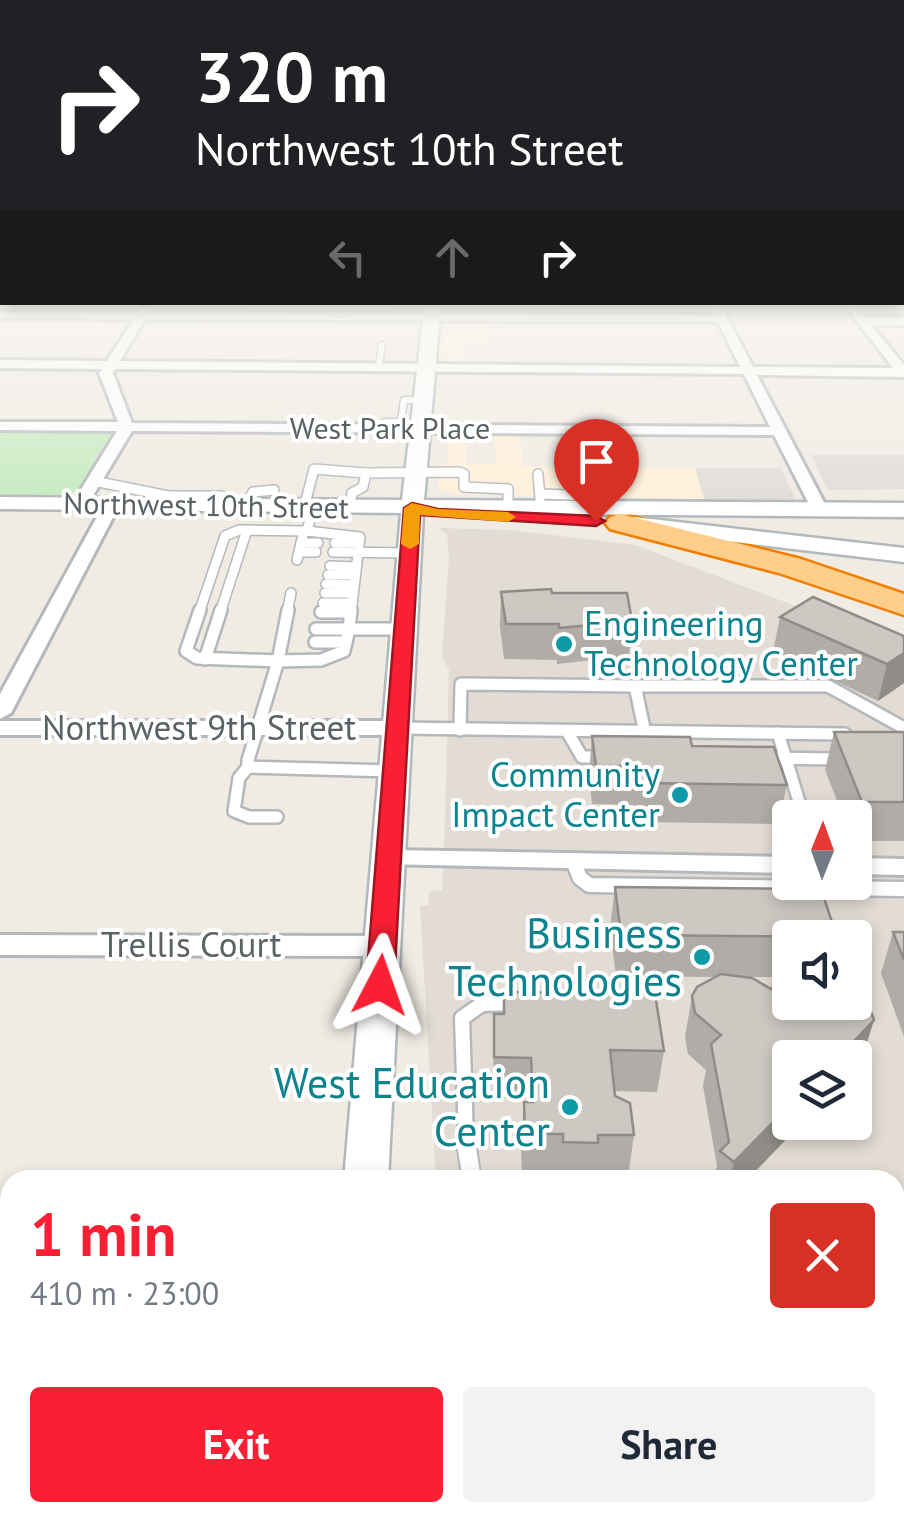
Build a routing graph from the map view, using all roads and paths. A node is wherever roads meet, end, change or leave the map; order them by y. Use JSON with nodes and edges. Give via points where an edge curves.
{"nodes":[{"id":1,"x":109,"y":369,"type":"edge"},
{"id":2,"x":426,"y":369,"type":"edge"},
{"id":3,"x":644,"y":369,"type":"edge"},
{"id":4,"x":748,"y":370,"type":"junction"},
{"id":5,"x":904,"y":372,"type":"edge"},
{"id":6,"x":416,"y":416,"type":"junction"},
{"id":7,"x":0,"y":426,"type":"edge"},
{"id":8,"x":126,"y":426,"type":"junction"},
{"id":9,"x":780,"y":431,"type":"junction"},
{"id":10,"x":366,"y":472,"type":"junction"},
{"id":11,"x":416,"y":472,"type":"junction"},
{"id":12,"x":538,"y":474,"type":"dead end"},
{"id":13,"x":94,"y":481,"type":"junction"},
{"id":14,"x":274,"y":490,"type":"dead end"},
{"id":15,"x":167,"y":500,"type":"junction"},
{"id":16,"x":237,"y":500,"type":"junction"},
{"id":17,"x":540,"y":500,"type":"junction"},
{"id":18,"x":0,"y":504,"type":"edge"},
{"id":19,"x":80,"y":504,"type":"junction"},
{"id":20,"x":112,"y":504,"type":"junction"},
{"id":21,"x":508,"y":505,"type":"junction"},
{"id":22,"x":309,"y":508,"type":"junction"},
{"id":23,"x":349,"y":508,"type":"junction"},
{"id":24,"x":412,"y":508,"type":"junction"},
{"id":25,"x":820,"y":508,"type":"junction"},
{"id":26,"x":904,"y":510,"type":"edge"},
{"id":27,"x":612,"y":514,"type":"junction"},
{"id":28,"x":247,"y":530,"type":"junction"},
{"id":29,"x":306,"y":531,"type":"junction"},
{"id":30,"x":317,"y":548,"type":"dead end"},
{"id":31,"x":409,"y":552,"type":"junction"},
{"id":32,"x":904,"y":556,"type":"edge"},
{"id":33,"x":328,"y":577,"type":"junction"},
{"id":34,"x":355,"y":577,"type":"junction"},
{"id":35,"x":294,"y":604,"type":"dead end"},
{"id":36,"x":904,"y":605,"type":"edge"},
{"id":37,"x":316,"y":628,"type":"dead end"},
{"id":38,"x":348,"y":629,"type":"junction"},
{"id":39,"x":404,"y":629,"type":"junction"},
{"id":40,"x":315,"y":642,"type":"dead end"},
{"id":41,"x":346,"y":642,"type":"junction"},
{"id":42,"x":205,"y":658,"type":"junction"},
{"id":43,"x":278,"y":661,"type":"junction"},
{"id":44,"x":635,"y":686,"type":"junction"},
{"id":45,"x":0,"y":713,"type":"edge"},
{"id":46,"x":902,"y":727,"type":"edge"},
{"id":47,"x":0,"y":728,"type":"edge"},
{"id":48,"x":261,"y":728,"type":"junction"},
{"id":49,"x":399,"y":728,"type":"junction"},
{"id":50,"x":460,"y":730,"type":"junction"},
{"id":51,"x":568,"y":733,"type":"junction"},
{"id":52,"x":645,"y":733,"type":"junction"},
{"id":53,"x":778,"y":733,"type":"junction"},
{"id":54,"x":868,"y":734,"type":"edge"},
{"id":55,"x":886,"y":734,"type":"edge"},
{"id":56,"x":619,"y":757,"type":"edge"},
{"id":57,"x":748,"y":758,"type":"edge"},
{"id":58,"x":785,"y":758,"type":"junction"},
{"id":59,"x":864,"y":758,"type":"edge"},
{"id":60,"x":248,"y":768,"type":"junction"},
{"id":61,"x":396,"y":771,"type":"junction"},
{"id":62,"x":798,"y":800,"type":"edge"},
{"id":63,"x":277,"y":817,"type":"dead end"},
{"id":64,"x":389,"y":858,"type":"junction"},
{"id":65,"x":573,"y":861,"type":"junction"},
{"id":66,"x":772,"y":865,"type":"edge"},
{"id":67,"x":872,"y":866,"type":"edge"},
{"id":68,"x":904,"y":867,"type":"edge"},
{"id":69,"x":904,"y":889,"type":"edge"},
{"id":70,"x":0,"y":945,"type":"edge"},
{"id":71,"x":383,"y":946,"type":"junction"},
{"id":72,"x":527,"y":1004,"type":"edge"},
{"id":73,"x":367,"y":1170,"type":"edge"},
{"id":74,"x":470,"y":1170,"type":"edge"}],
"edges":[{"from":1,"to":8,"type":"street"},
{"from":2,"to":6,"type":"main road"},
{"from":3,"to":4,"type":"street"},
{"from":4,"to":5,"type":"street"},
{"from":4,"to":9,"type":"street"},
{"from":6,"to":8,"type":"street","name":"West Park Place","via":[[384,428]]},
{"from":6,"to":9,"type":"street","name":"West Park Place"},
{"from":6,"to":11,"type":"main road"},
{"from":7,"to":8,"type":"street","name":"West Park Place"},
{"from":8,"to":13,"type":"street"},
{"from":9,"to":25,"type":"street"},
{"from":10,"to":11,"type":"lane"},
{"from":10,"to":22,"type":"lane","via":[[314,468]]},
{"from":10,"to":23,"type":"lane"},
{"from":11,"to":21,"type":"lane","via":[[459,472],[464,487],[508,489]]},
{"from":11,"to":24,"type":"main road"},
{"from":12,"to":17,"type":"lane"},
{"from":13,"to":15,"type":"lane"},
{"from":13,"to":19,"type":"street"},
{"from":14,"to":16,"type":"lane"},
{"from":15,"to":16,"type":"main road","name":"Northwest 10th Street"},
{"from":15,"to":20,"type":"main road","name":"Northwest 10th Street"},
{"from":16,"to":22,"type":"main road","name":"Northwest 10th Street"},
{"from":17,"to":21,"type":"main road","name":"Northwest 10th Street"},
{"from":17,"to":27,"type":"main road","name":"Northwest 10th Street"},
{"from":18,"to":19,"type":"main road","name":"Northwest 10th Street"},
{"from":19,"to":20,"type":"main road","name":"Northwest 10th Street"},
{"from":20,"to":45,"type":"street"},
{"from":21,"to":24,"type":"main road","name":"Northwest 10th Street"},
{"from":22,"to":23,"type":"main road","name":"Northwest 10th Street"},
{"from":22,"to":29,"type":"lane"},
{"from":23,"to":24,"type":"main road","name":"Northwest 10th Street"},
{"from":24,"to":27,"type":"main road","name":"Northwest 10th Street","via":[[438,514]]},
{"from":24,"to":31,"type":"main road"},
{"from":25,"to":26,"type":"main road","name":"Northwest 10th Street"},
{"from":25,"to":27,"type":"main road","name":"Northwest 10th Street"},
{"from":27,"to":32,"type":"main road","name":"Northwest 10th Street"},
{"from":27,"to":36,"type":"highway"},
{"from":28,"to":29,"type":"lane"},
{"from":28,"to":42,"type":"lane"},
{"from":28,"to":42,"type":"lane","via":[[225,536],[189,635],[186,650]]},
{"from":29,"to":30,"type":"lane","via":[[299,552]]},
{"from":29,"to":34,"type":"lane","via":[[360,537]]},
{"from":31,"to":34,"type":"lane"},
{"from":31,"to":39,"type":"main road"},
{"from":33,"to":34,"type":"lane"},
{"from":33,"to":34,"type":"lane"},
{"from":33,"to":34,"type":"lane"},
{"from":33,"to":34,"type":"lane"},
{"from":34,"to":38,"type":"lane"},
{"from":35,"to":43,"type":"lane"},
{"from":37,"to":38,"type":"lane"},
{"from":38,"to":39,"type":"lane"},
{"from":38,"to":41,"type":"lane"},
{"from":39,"to":49,"type":"main road"},
{"from":40,"to":41,"type":"lane"},
{"from":41,"to":43,"type":"lane","via":[[336,656]]},
{"from":42,"to":43,"type":"lane"},
{"from":43,"to":48,"type":"lane"},
{"from":44,"to":46,"type":"lane","via":[[828,686]]},
{"from":44,"to":50,"type":"lane","via":[[461,684]]},
{"from":44,"to":52,"type":"lane"},
{"from":46,"to":55,"type":"lane"},
{"from":47,"to":48,"type":"street","name":"Northwest 9th Street"},
{"from":48,"to":49,"type":"street","name":"Northwest 9th Street"},
{"from":48,"to":60,"type":"lane"},
{"from":49,"to":50,"type":"lane"},
{"from":49,"to":61,"type":"main road"},
{"from":50,"to":51,"type":"lane"},
{"from":51,"to":52,"type":"lane"},
{"from":51,"to":56,"type":"lane","via":[[582,757]]},
{"from":52,"to":53,"type":"lane"},
{"from":53,"to":54,"type":"lane"},
{"from":53,"to":58,"type":"lane"},
{"from":57,"to":58,"type":"lane"},
{"from":58,"to":59,"type":"lane"},
{"from":58,"to":62,"type":"lane"},
{"from":60,"to":61,"type":"lane"},
{"from":60,"to":63,"type":"lane","via":[[234,811]]},
{"from":61,"to":64,"type":"main road"},
{"from":64,"to":65,"type":"street"},
{"from":64,"to":71,"type":"main road"},
{"from":65,"to":66,"type":"street"},
{"from":65,"to":69,"type":"lane","via":[[588,884]]},
{"from":67,"to":68,"type":"street"},
{"from":70,"to":71,"type":"street","name":"Trellis Court"},
{"from":71,"to":73,"type":"main road"},
{"from":72,"to":74,"type":"lane","via":[[482,1004],[462,1018]]}]}
